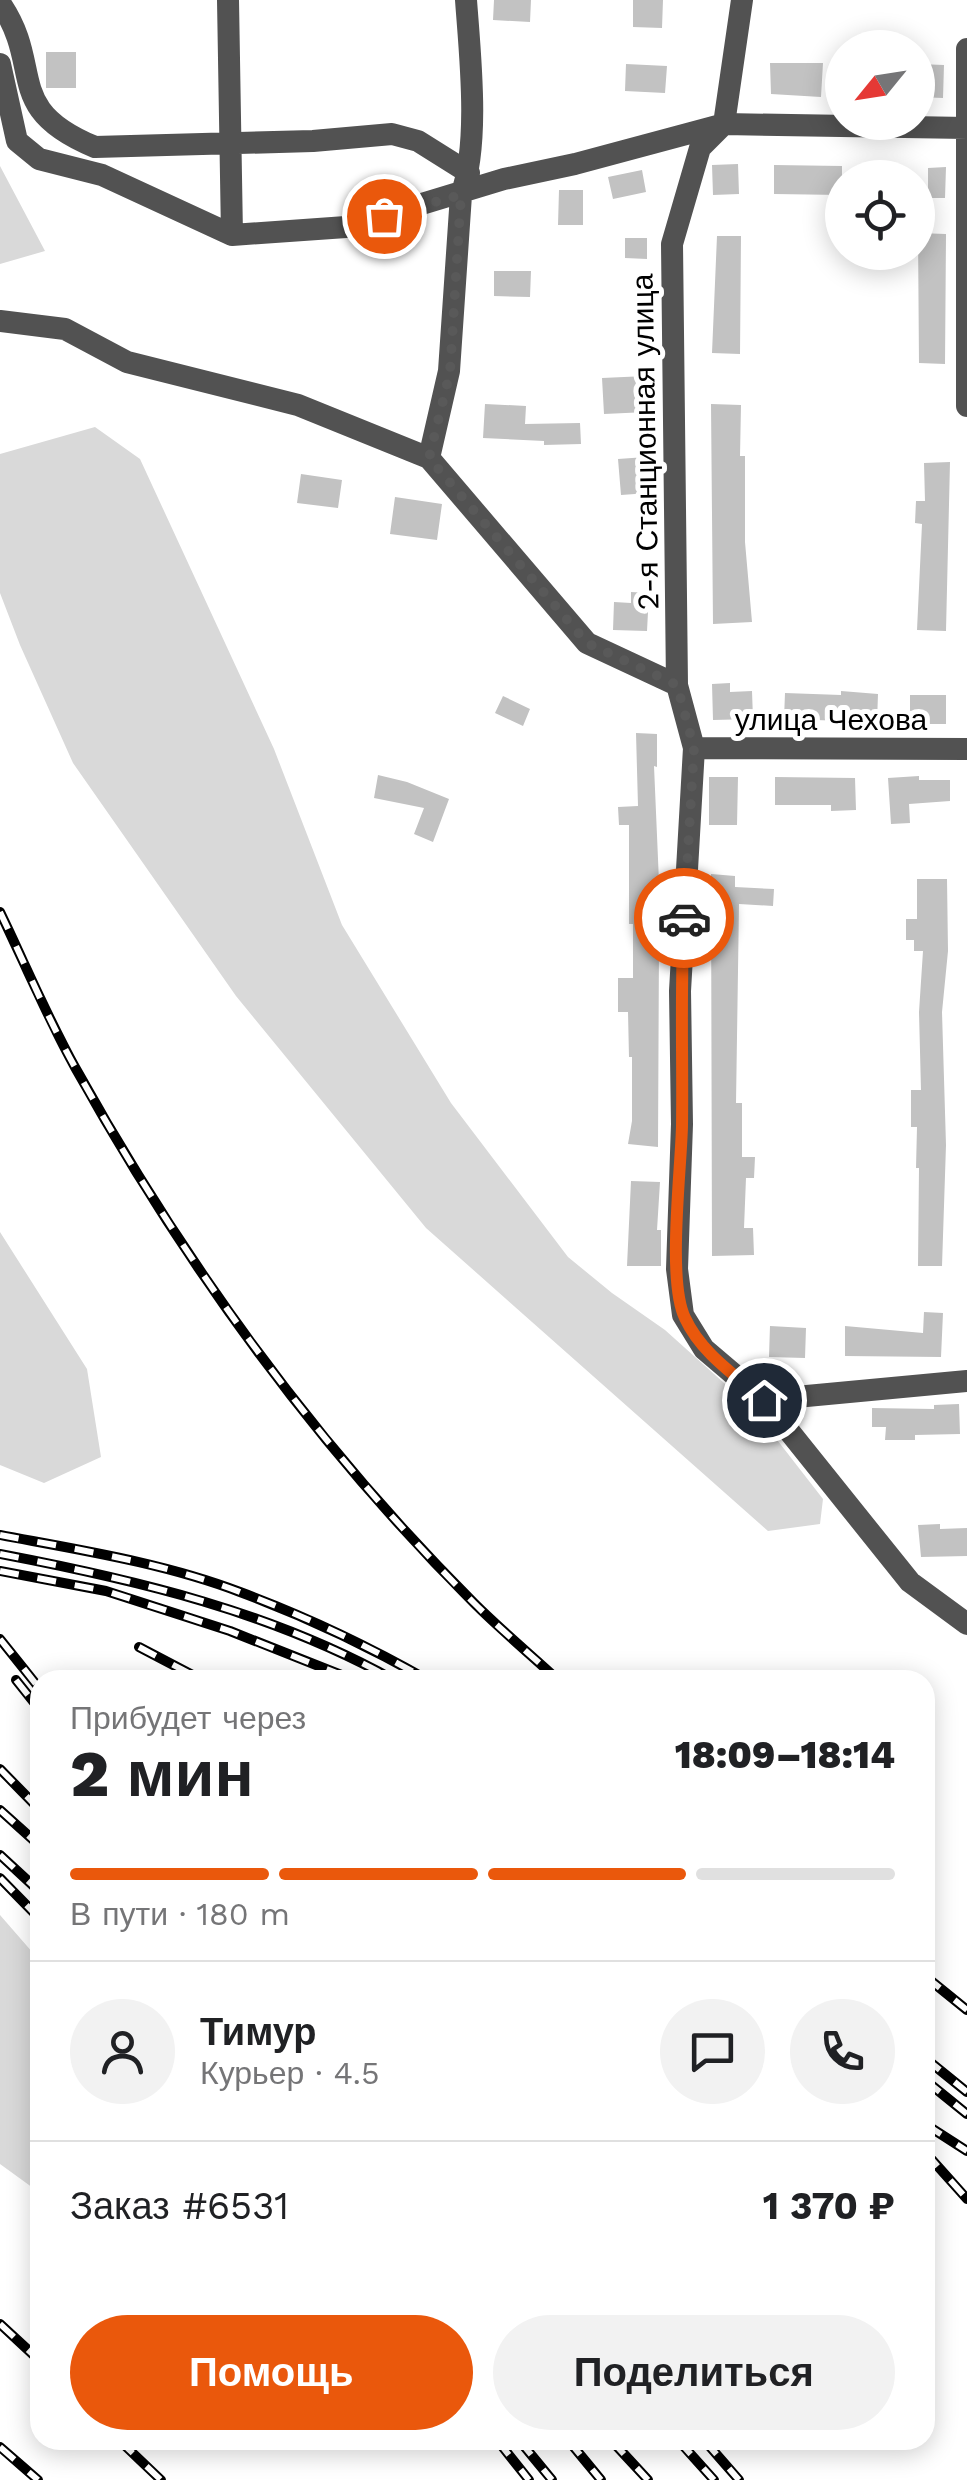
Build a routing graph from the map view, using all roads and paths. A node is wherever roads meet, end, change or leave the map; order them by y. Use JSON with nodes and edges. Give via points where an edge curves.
{"nodes":[{"id":1,"x":228,"y":0,"type":"edge"},
{"id":2,"x":466,"y":0,"type":"edge"},
{"id":3,"x":742,"y":0,"type":"edge"},
{"id":4,"x":0,"y":3,"type":"edge"},
{"id":5,"x":967,"y":49,"type":"edge"},
{"id":6,"x":0,"y":64,"type":"edge"},
{"id":7,"x":724,"y":124,"type":"junction"},
{"id":8,"x":966,"y":128,"type":"edge"},
{"id":9,"x":230,"y":144,"type":"junction"},
{"id":10,"x":465,"y":184,"type":"junction"},
{"id":11,"x":232,"y":235,"type":"junction"},
{"id":12,"x":0,"y":321,"type":"edge"},
{"id":13,"x":967,"y":406,"type":"edge"},
{"id":14,"x":429,"y":458,"type":"junction"},
{"id":15,"x":677,"y":685,"type":"junction"},
{"id":16,"x":694,"y":748,"type":"junction"},
{"id":17,"x":967,"y":749,"type":"edge"},
{"id":18,"x":967,"y":1381,"type":"edge"},
{"id":19,"x":764,"y":1400,"type":"junction"},
{"id":20,"x":967,"y":1624,"type":"edge"}],
"edges":[{"from":1,"to":9,"type":"street"},
{"from":2,"to":10,"type":"street"},
{"from":3,"to":7,"type":"street","name":"2-я Станционная улица"},
{"from":4,"to":9,"type":"street","via":[[14,23],[39,110],[62,133],[95,147]]},
{"from":5,"to":8,"type":"street"},
{"from":6,"to":11,"type":"street","via":[[17,142],[39,158],[102,175]]},
{"from":7,"to":8,"type":"street"},
{"from":7,"to":10,"type":"street","via":[[575,164]]},
{"from":7,"to":15,"type":"street","name":"2-я Станционная улица","via":[[700,148],[672,244]]},
{"from":8,"to":13,"type":"street"},
{"from":9,"to":10,"type":"street","via":[[392,134],[418,141]]},
{"from":9,"to":11,"type":"street"},
{"from":10,"to":11,"type":"street","via":[[346,227]]},
{"from":10,"to":14,"type":"street","via":[[450,372]]},
{"from":12,"to":14,"type":"street","via":[[65,329],[127,362],[298,405]]},
{"from":14,"to":15,"type":"street","via":[[587,643]]},
{"from":15,"to":16,"type":"street","name":"2-я Станционная улица"},
{"from":16,"to":17,"type":"street","name":"улица Чехова"},
{"from":16,"to":19,"type":"street","name":"2-я Станционная улица","via":[[680,991],[676,1269],[683,1315],[704,1349]]},
{"from":18,"to":19,"type":"street"},
{"from":19,"to":20,"type":"street","name":"2-я Станционная улица","via":[[910,1582]]}]}
